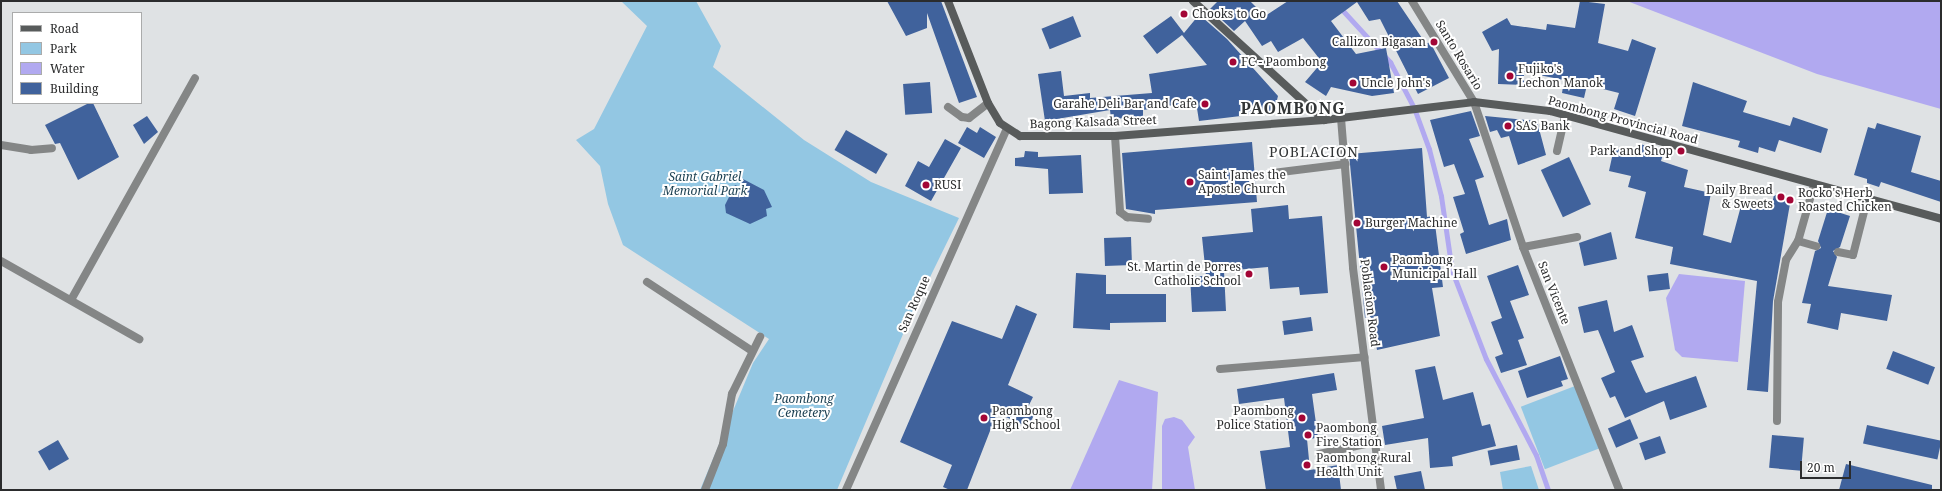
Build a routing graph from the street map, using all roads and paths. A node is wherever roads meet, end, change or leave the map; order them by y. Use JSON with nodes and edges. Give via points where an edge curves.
{"nodes":[{"id":1,"x":948,"y":1,"type":"edge"},
{"id":2,"x":1192,"y":1,"type":"edge"},
{"id":3,"x":1412,"y":1,"type":"edge"},
{"id":4,"x":195,"y":78,"type":"dead end"},
{"id":5,"x":1474,"y":102,"type":"junction"},
{"id":6,"x":988,"y":103,"type":"junction"},
{"id":7,"x":948,"y":108,"type":"dead end"},
{"id":8,"x":1566,"y":115,"type":"junction"},
{"id":9,"x":1341,"y":118,"type":"junction"},
{"id":10,"x":1324,"y":120,"type":"junction"},
{"id":11,"x":1007,"y":129,"type":"junction"},
{"id":12,"x":1115,"y":136,"type":"junction"},
{"id":13,"x":1,"y":145,"type":"edge"},
{"id":14,"x":52,"y":148,"type":"dead end"},
{"id":15,"x":1557,"y":151,"type":"dead end"},
{"id":16,"x":1345,"y":164,"type":"junction"},
{"id":17,"x":1273,"y":173,"type":"dead end"},
{"id":18,"x":1814,"y":185,"type":"junction"},
{"id":19,"x":1867,"y":200,"type":"junction"},
{"id":20,"x":1148,"y":219,"type":"dead end"},
{"id":21,"x":1941,"y":219,"type":"edge"},
{"id":22,"x":1577,"y":237,"type":"dead end"},
{"id":23,"x":1798,"y":241,"type":"junction"},
{"id":24,"x":1816,"y":246,"type":"dead end"},
{"id":25,"x":1523,"y":247,"type":"junction"},
{"id":26,"x":1838,"y":252,"type":"dead end"},
{"id":27,"x":1,"y":261,"type":"edge"},
{"id":28,"x":647,"y":282,"type":"dead end"},
{"id":29,"x":71,"y":300,"type":"junction"},
{"id":30,"x":760,"y":337,"type":"dead end"},
{"id":31,"x":139,"y":339,"type":"dead end"},
{"id":32,"x":752,"y":351,"type":"junction"},
{"id":33,"x":1365,"y":357,"type":"junction"},
{"id":34,"x":1220,"y":369,"type":"dead end"},
{"id":35,"x":1777,"y":421,"type":"dead end"},
{"id":36,"x":1376,"y":442,"type":"junction"},
{"id":37,"x":1319,"y":454,"type":"dead end"},
{"id":38,"x":705,"y":490,"type":"edge"},
{"id":39,"x":846,"y":490,"type":"edge"},
{"id":40,"x":1381,"y":490,"type":"edge"},
{"id":41,"x":1619,"y":490,"type":"edge"}],
"edges":[{"from":1,"to":6,"type":"main road"},
{"from":2,"to":10,"type":"main road"},
{"from":3,"to":5,"type":"street","name":"Santo Rosario"},
{"from":4,"to":29,"type":"street"},
{"from":5,"to":8,"type":"main road","name":"Paombong Provincial Road"},
{"from":5,"to":9,"type":"main road","name":"Paombong Provincial Road","via":[[1428,105]]},
{"from":5,"to":25,"type":"street","name":"San Vicente"},
{"from":6,"to":7,"type":"street","via":[[969,118],[962,118]]},
{"from":6,"to":11,"type":"main road"},
{"from":8,"to":15,"type":"street"},
{"from":8,"to":18,"type":"main road","name":"Paombong Provincial Road"},
{"from":9,"to":10,"type":"main road","name":"Paombong Provincial Road"},
{"from":9,"to":16,"type":"street","name":"Poblacion Road"},
{"from":10,"to":12,"type":"main road","name":"Bagong Kalsada Street"},
{"from":11,"to":12,"type":"main road","name":"Bagong Kalsada Street","via":[[1020,136]]},
{"from":11,"to":39,"type":"street","name":"San Roque"},
{"from":12,"to":20,"type":"street","via":[[1120,212],[1127,217]]},
{"from":13,"to":14,"type":"street","via":[[31,150]]},
{"from":16,"to":17,"type":"street"},
{"from":16,"to":33,"type":"street","name":"Poblacion Road","via":[[1352,268]]},
{"from":18,"to":19,"type":"main road","name":"Paombong Provincial Road"},
{"from":18,"to":23,"type":"street"},
{"from":19,"to":21,"type":"main road","name":"Paombong Provincial Road"},
{"from":19,"to":26,"type":"street","via":[[1852,255]]},
{"from":22,"to":25,"type":"street"},
{"from":23,"to":24,"type":"street"},
{"from":23,"to":35,"type":"street","via":[[1786,260],[1778,302]]},
{"from":25,"to":41,"type":"street","name":"San Vicente"},
{"from":27,"to":29,"type":"street"},
{"from":28,"to":32,"type":"street"},
{"from":29,"to":31,"type":"street"},
{"from":30,"to":32,"type":"street"},
{"from":32,"to":38,"type":"street","via":[[732,394],[723,444]]},
{"from":33,"to":34,"type":"street"},
{"from":33,"to":36,"type":"street","name":"Poblacion Road"},
{"from":36,"to":37,"type":"street"},
{"from":36,"to":40,"type":"street","name":"Poblacion Road"}]}
